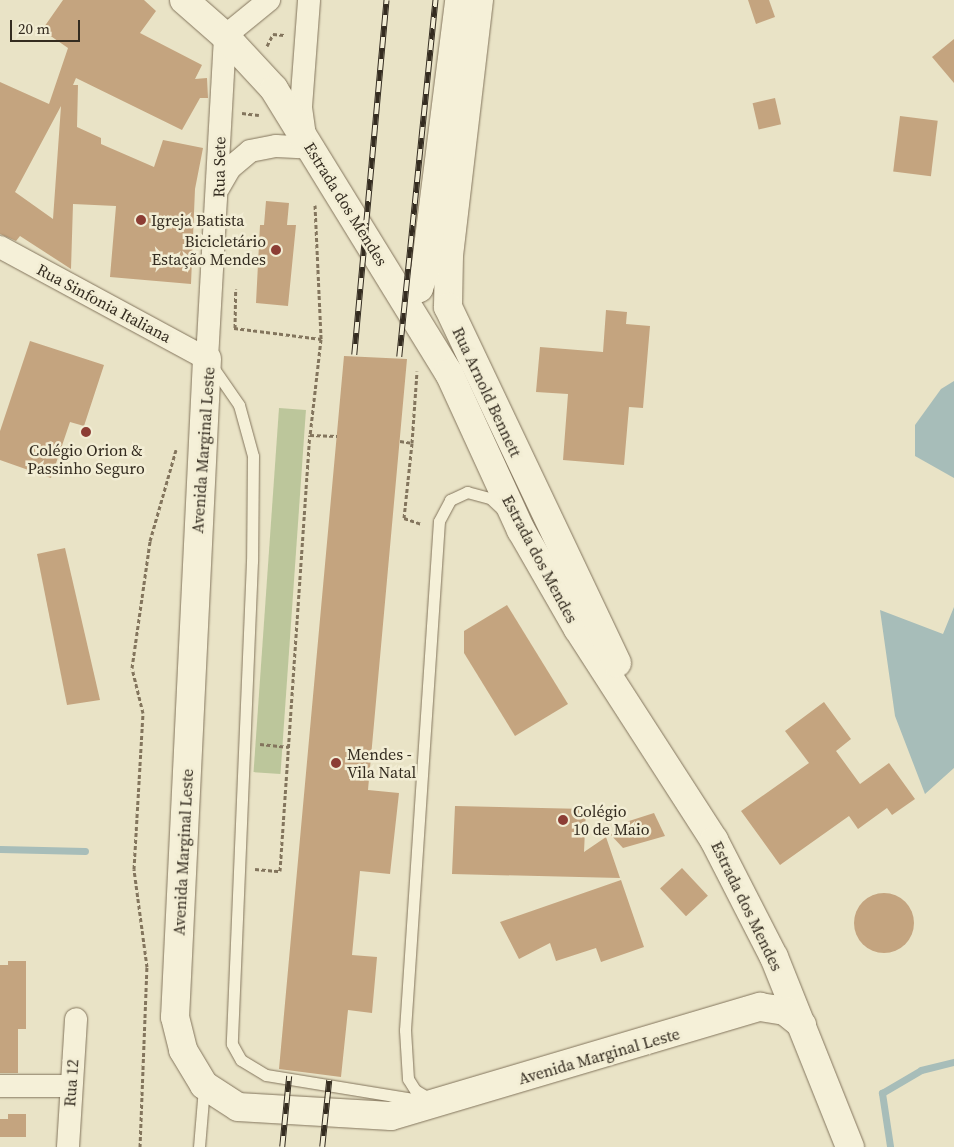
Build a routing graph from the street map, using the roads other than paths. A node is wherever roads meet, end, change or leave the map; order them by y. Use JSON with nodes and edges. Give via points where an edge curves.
{"nodes":[{"id":1,"x":184,"y":0,"type":"edge"},
{"id":2,"x":269,"y":0,"type":"edge"},
{"id":3,"x":309,"y":0,"type":"edge"},
{"id":4,"x":459,"y":0,"type":"edge"},
{"id":5,"x":479,"y":0,"type":"edge"},
{"id":6,"x":225,"y":36,"type":"junction"},
{"id":7,"x":308,"y":142,"type":"junction"},
{"id":8,"x":219,"y":187,"type":"junction"},
{"id":9,"x":0,"y":247,"type":"edge"},
{"id":10,"x":402,"y":294,"type":"junction"},
{"id":11,"x":207,"y":359,"type":"junction"},
{"id":12,"x":521,"y":530,"type":"junction"},
{"id":13,"x":661,"y":755,"type":"junction"},
{"id":14,"x":776,"y":963,"type":"junction"},
{"id":15,"x":760,"y":1007,"type":"junction"},
{"id":16,"x":76,"y":1019,"type":"dead end"},
{"id":17,"x":802,"y":1025,"type":"junction"},
{"id":18,"x":0,"y":1086,"type":"edge"},
{"id":19,"x":69,"y":1086,"type":"junction"},
{"id":20,"x":204,"y":1086,"type":"junction"},
{"id":21,"x":436,"y":1102,"type":"junction"},
{"id":22,"x":68,"y":1147,"type":"edge"},
{"id":23,"x":199,"y":1147,"type":"edge"},
{"id":24,"x":850,"y":1147,"type":"edge"}],
"edges":[{"from":1,"to":6,"type":"street","name":"Estrada dos Mendes"},
{"from":2,"to":6,"type":"street"},
{"from":3,"to":7,"type":"street","via":[[301,107]]},
{"from":4,"to":10,"type":"street","via":[[425,271],[419,288]]},
{"from":5,"to":13,"type":"street","name":"Rua Arnold Bennett","via":[[449,255],[448,307]]},
{"from":6,"to":7,"type":"street","name":"Estrada dos Mendes","via":[[274,90]]},
{"from":6,"to":8,"type":"street","name":"Rua Sete"},
{"from":7,"to":8,"type":"street","via":[[250,151],[230,168]]},
{"from":7,"to":10,"type":"street","name":"Estrada dos Mendes"},
{"from":8,"to":11,"type":"street","name":"Rua Sete"},
{"from":9,"to":11,"type":"street","name":"Rua Sinfonia Italiana"},
{"from":10,"to":12,"type":"street","name":"Estrada dos Mendes","via":[[449,373]]},
{"from":11,"to":20,"type":"street","name":"Avenida Marginal Leste","via":[[175,1017],[183,1050]]},
{"from":11,"to":21,"type":"lane","name":"Avenida Marginal Leste","via":[[239,405],[253,456],[252,561],[230,1027],[241,1060],[266,1075]]},
{"from":12,"to":13,"type":"street","name":"Estrada dos Mendes","via":[[578,630]]},
{"from":12,"to":21,"type":"lane","via":[[490,498],[474,492],[450,500],[441,513],[438,530],[405,1030],[408,1079],[415,1090]]},
{"from":13,"to":14,"type":"street","name":"Estrada dos Mendes","via":[[714,840]]},
{"from":14,"to":15,"type":"street","via":[[778,985]]},
{"from":14,"to":17,"type":"street","name":"Estrada dos Mendes"},
{"from":15,"to":17,"type":"street","via":[[785,1011]]},
{"from":15,"to":21,"type":"street","name":"Avenida Marginal Leste"},
{"from":16,"to":19,"type":"street","name":"Rua 12"},
{"from":17,"to":24,"type":"street","name":"Estrada dos Mendes"},
{"from":18,"to":19,"type":"street"},
{"from":19,"to":22,"type":"street","name":"Rua 12"},
{"from":20,"to":21,"type":"street","name":"Avenida Marginal Leste","via":[[238,1106],[257,1110],[379,1117]]},
{"from":20,"to":23,"type":"lane"}]}
